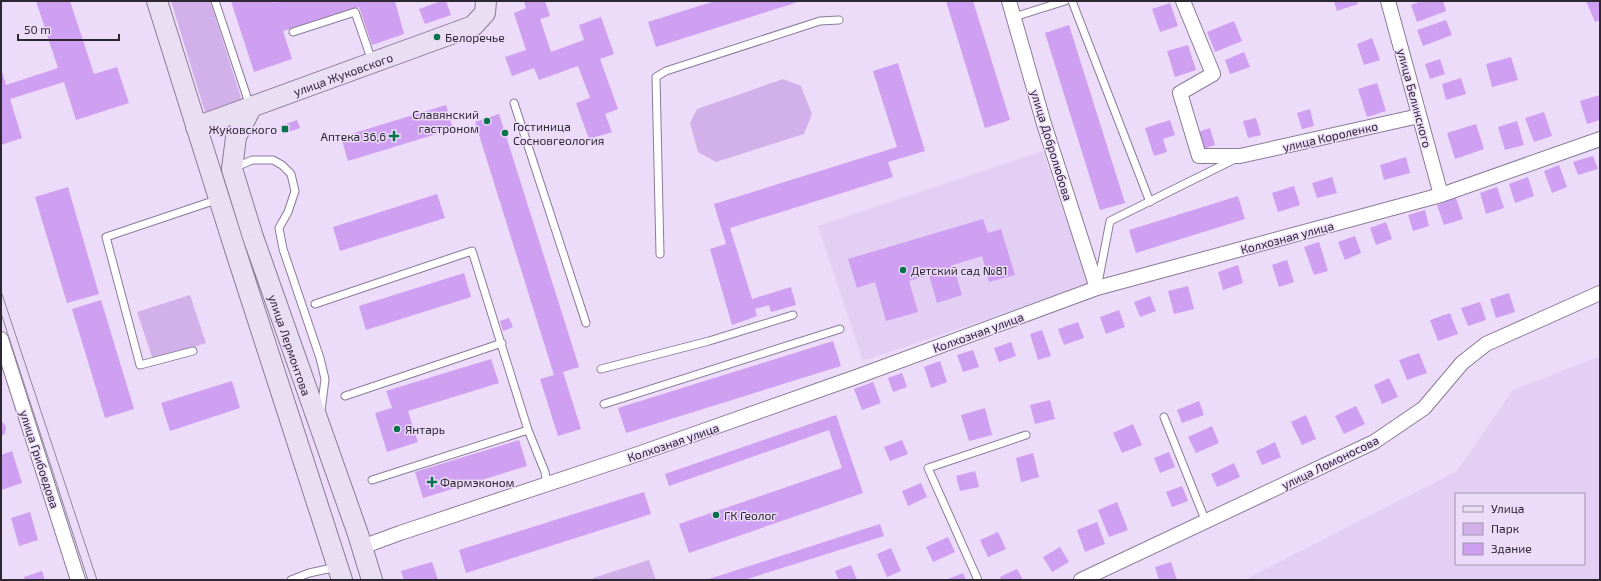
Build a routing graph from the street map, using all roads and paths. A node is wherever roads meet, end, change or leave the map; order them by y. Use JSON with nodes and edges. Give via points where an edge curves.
{"nodes":[{"id":1,"x":157,"y":1,"type":"edge"},
{"id":2,"x":215,"y":1,"type":"edge"},
{"id":3,"x":1009,"y":1,"type":"edge"},
{"id":4,"x":1065,"y":1,"type":"edge"},
{"id":5,"x":1072,"y":1,"type":"edge"},
{"id":6,"x":1183,"y":1,"type":"edge"},
{"id":7,"x":1388,"y":1,"type":"edge"},
{"id":8,"x":486,"y":7,"type":"edge"},
{"id":9,"x":1014,"y":17,"type":"junction"},
{"id":10,"x":839,"y":20,"type":"dead end"},
{"id":11,"x":293,"y":32,"type":"dead end"},
{"id":12,"x":372,"y":63,"type":"junction"},
{"id":13,"x":514,"y":103,"type":"dead end"},
{"id":14,"x":251,"y":108,"type":"junction"},
{"id":15,"x":1420,"y":116,"type":"junction"},
{"id":16,"x":196,"y":127,"type":"junction"},
{"id":17,"x":1600,"y":139,"type":"edge"},
{"id":18,"x":1240,"y":156,"type":"junction"},
{"id":19,"x":232,"y":169,"type":"junction"},
{"id":20,"x":212,"y":177,"type":"junction"},
{"id":21,"x":1441,"y":195,"type":"junction"},
{"id":22,"x":219,"y":199,"type":"junction"},
{"id":23,"x":1150,"y":202,"type":"junction"},
{"id":24,"x":253,"y":237,"type":"junction"},
{"id":25,"x":232,"y":243,"type":"junction"},
{"id":26,"x":660,"y":254,"type":"dead end"},
{"id":27,"x":1097,"y":288,"type":"junction"},
{"id":28,"x":1600,"y":293,"type":"edge"},
{"id":29,"x":315,"y":304,"type":"dead end"},
{"id":30,"x":793,"y":315,"type":"dead end"},
{"id":31,"x":586,"y":323,"type":"dead end"},
{"id":32,"x":840,"y":328,"type":"dead end"},
{"id":33,"x":502,"y":343,"type":"junction"},
{"id":34,"x":2,"y":345,"type":"edge"},
{"id":35,"x":193,"y":351,"type":"dead end"},
{"id":36,"x":601,"y":369,"type":"dead end"},
{"id":37,"x":345,"y":396,"type":"dead end"},
{"id":38,"x":604,"y":404,"type":"dead end"},
{"id":39,"x":1164,"y":418,"type":"dead end"},
{"id":40,"x":319,"y":427,"type":"junction"},
{"id":41,"x":528,"y":430,"type":"junction"},
{"id":42,"x":1026,"y":435,"type":"dead end"},
{"id":43,"x":372,"y":480,"type":"dead end"},
{"id":44,"x":547,"y":485,"type":"junction"},
{"id":45,"x":1206,"y":522,"type":"junction"},
{"id":46,"x":362,"y":548,"type":"junction"},
{"id":47,"x":339,"y":574,"type":"edge"},
{"id":48,"x":78,"y":580,"type":"edge"},
{"id":49,"x":292,"y":580,"type":"edge"},
{"id":50,"x":372,"y":580,"type":"edge"},
{"id":51,"x":978,"y":580,"type":"edge"},
{"id":52,"x":1081,"y":580,"type":"edge"}],
"edges":[{"from":1,"to":16,"type":"main road","name":"улица Лермонтова"},
{"from":2,"to":14,"type":"lane"},
{"from":3,"to":9,"type":"street","name":"улица Добролюбова"},
{"from":4,"to":9,"type":"lane"},
{"from":5,"to":23,"type":"lane"},
{"from":6,"to":18,"type":"street","name":"улица Короленко","via":[[1213,74],[1180,93],[1199,156]]},
{"from":7,"to":15,"type":"street","name":"улица Белинского"},
{"from":8,"to":12,"type":"main road","name":"улица Жуковского","via":[[473,26]]},
{"from":9,"to":27,"type":"street","name":"улица Добролюбова","via":[[1044,124]]},
{"from":10,"to":26,"type":"lane","via":[[820,21],[791,30],[666,71],[656,77]]},
{"from":11,"to":12,"type":"lane","via":[[355,12]]},
{"from":12,"to":14,"type":"main road","name":"улица Жуковского"},
{"from":13,"to":31,"type":"lane"},
{"from":14,"to":16,"type":"main road","name":"улица Жуковского"},
{"from":14,"to":19,"type":"main road","name":"улица Лермонтова","via":[[236,137]]},
{"from":15,"to":18,"type":"street","name":"улица Короленко"},
{"from":15,"to":21,"type":"street","name":"улица Белинского"},
{"from":16,"to":20,"type":"main road","name":"улица Лермонтова"},
{"from":17,"to":21,"type":"street","name":"Колхозная улица"},
{"from":18,"to":23,"type":"lane"},
{"from":19,"to":20,"type":"main road"},
{"from":19,"to":24,"type":"main road","name":"улица Лермонтова"},
{"from":19,"to":40,"type":"lane","via":[[252,160],[273,160],[282,164],[291,174],[295,191],[279,228],[283,249],[325,379]]},
{"from":20,"to":22,"type":"main road","name":"улица Лермонтова"},
{"from":21,"to":27,"type":"street","name":"Колхозная улица"},
{"from":22,"to":25,"type":"main road","name":"улица Лермонтова"},
{"from":22,"to":35,"type":"lane","via":[[106,237],[140,365]]},
{"from":23,"to":27,"type":"lane","via":[[1110,221]]},
{"from":24,"to":25,"type":"lane","via":[[240,232],[235,235]]},
{"from":24,"to":40,"type":"main road","name":"улица Лермонтова"},
{"from":25,"to":47,"type":"main road","name":"улица Лермонтова"},
{"from":27,"to":44,"type":"street","name":"Колхозная улица","via":[[841,382]]},
{"from":28,"to":45,"type":"street","name":"улица Ломоносова","via":[[1486,344],[1462,363],[1424,408],[1374,442]]},
{"from":29,"to":33,"type":"lane","via":[[472,251]]},
{"from":30,"to":36,"type":"lane","via":[[709,341]]},
{"from":32,"to":38,"type":"lane"},
{"from":33,"to":37,"type":"lane"},
{"from":33,"to":41,"type":"lane"},
{"from":34,"to":48,"type":"street","name":"улица Грибоедова"},
{"from":39,"to":45,"type":"lane"},
{"from":40,"to":46,"type":"main road","name":"улица Лермонтова"},
{"from":41,"to":43,"type":"lane"},
{"from":41,"to":44,"type":"lane","via":[[545,472]]},
{"from":42,"to":51,"type":"lane","via":[[928,468]]},
{"from":44,"to":46,"type":"street","name":"Колхозная улица"},
{"from":45,"to":52,"type":"street","name":"улица Ломоносова"},
{"from":46,"to":50,"type":"main road","name":"улица Лермонтова"},
{"from":47,"to":49,"type":"lane","via":[[309,573]]}]}
